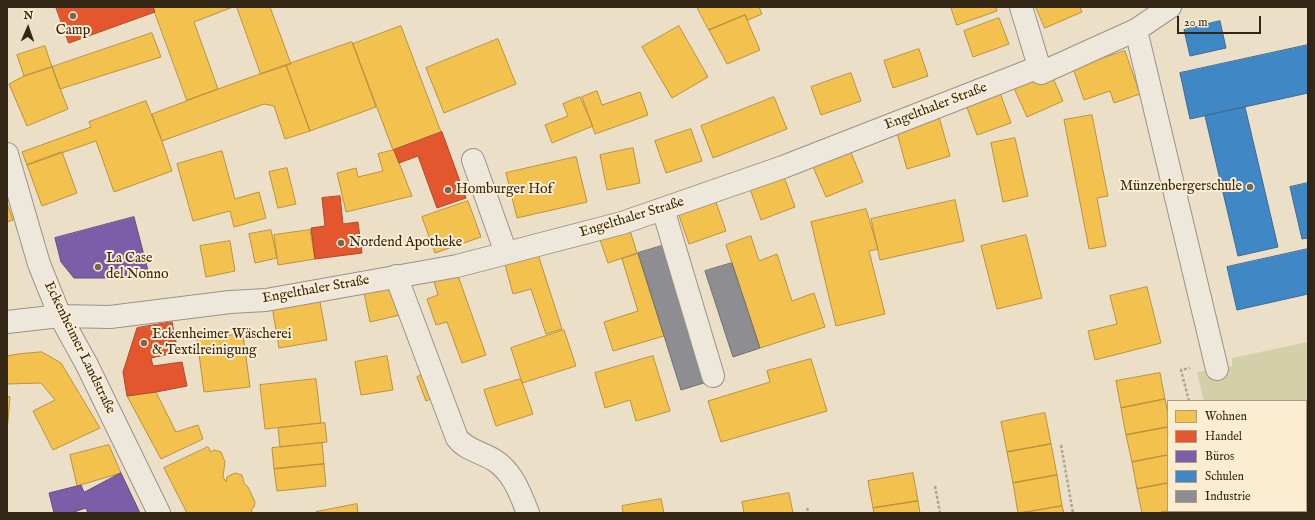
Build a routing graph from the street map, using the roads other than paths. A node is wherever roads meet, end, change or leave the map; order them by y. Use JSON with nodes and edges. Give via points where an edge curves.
{"nodes":[{"id":1,"x":1021,"y":7,"type":"edge"},
{"id":2,"x":1170,"y":7,"type":"edge"},
{"id":3,"x":1136,"y":30,"type":"junction"},
{"id":4,"x":1041,"y":72,"type":"junction"},
{"id":5,"x":7,"y":154,"type":"edge"},
{"id":6,"x":473,"y":160,"type":"dead end"},
{"id":7,"x":663,"y":209,"type":"junction"},
{"id":8,"x":506,"y":253,"type":"junction"},
{"id":9,"x":396,"y":276,"type":"junction"},
{"id":10,"x":60,"y":316,"type":"junction"},
{"id":11,"x":7,"y":322,"type":"edge"},
{"id":12,"x":1217,"y":369,"type":"dead end"},
{"id":13,"x":713,"y":376,"type":"dead end"},
{"id":14,"x":159,"y":513,"type":"edge"},
{"id":15,"x":528,"y":513,"type":"edge"}],
"edges":[{"from":1,"to":4,"type":"street"},
{"from":2,"to":3,"type":"street","name":"Engelthaler Straße"},
{"from":3,"to":4,"type":"street","name":"Engelthaler Straße"},
{"from":3,"to":12,"type":"street"},
{"from":4,"to":7,"type":"street","name":"Engelthaler Straße","via":[[1034,70]]},
{"from":5,"to":10,"type":"street","name":"Eckenheimer Landstraße","via":[[39,264]]},
{"from":6,"to":8,"type":"street"},
{"from":7,"to":8,"type":"street","name":"Engelthaler Straße","via":[[622,223]]},
{"from":7,"to":13,"type":"street"},
{"from":8,"to":9,"type":"street","name":"Engelthaler Straße","via":[[458,266]]},
{"from":9,"to":10,"type":"street","name":"Engelthaler Straße","via":[[266,300],[110,317]]},
{"from":9,"to":15,"type":"street","via":[[457,438],[462,445],[493,459],[506,469],[516,484]]},
{"from":10,"to":11,"type":"street","name":"Engelthaler Straße"},
{"from":10,"to":14,"type":"street","name":"Eckenheimer Landstraße","via":[[87,365]]}]}
